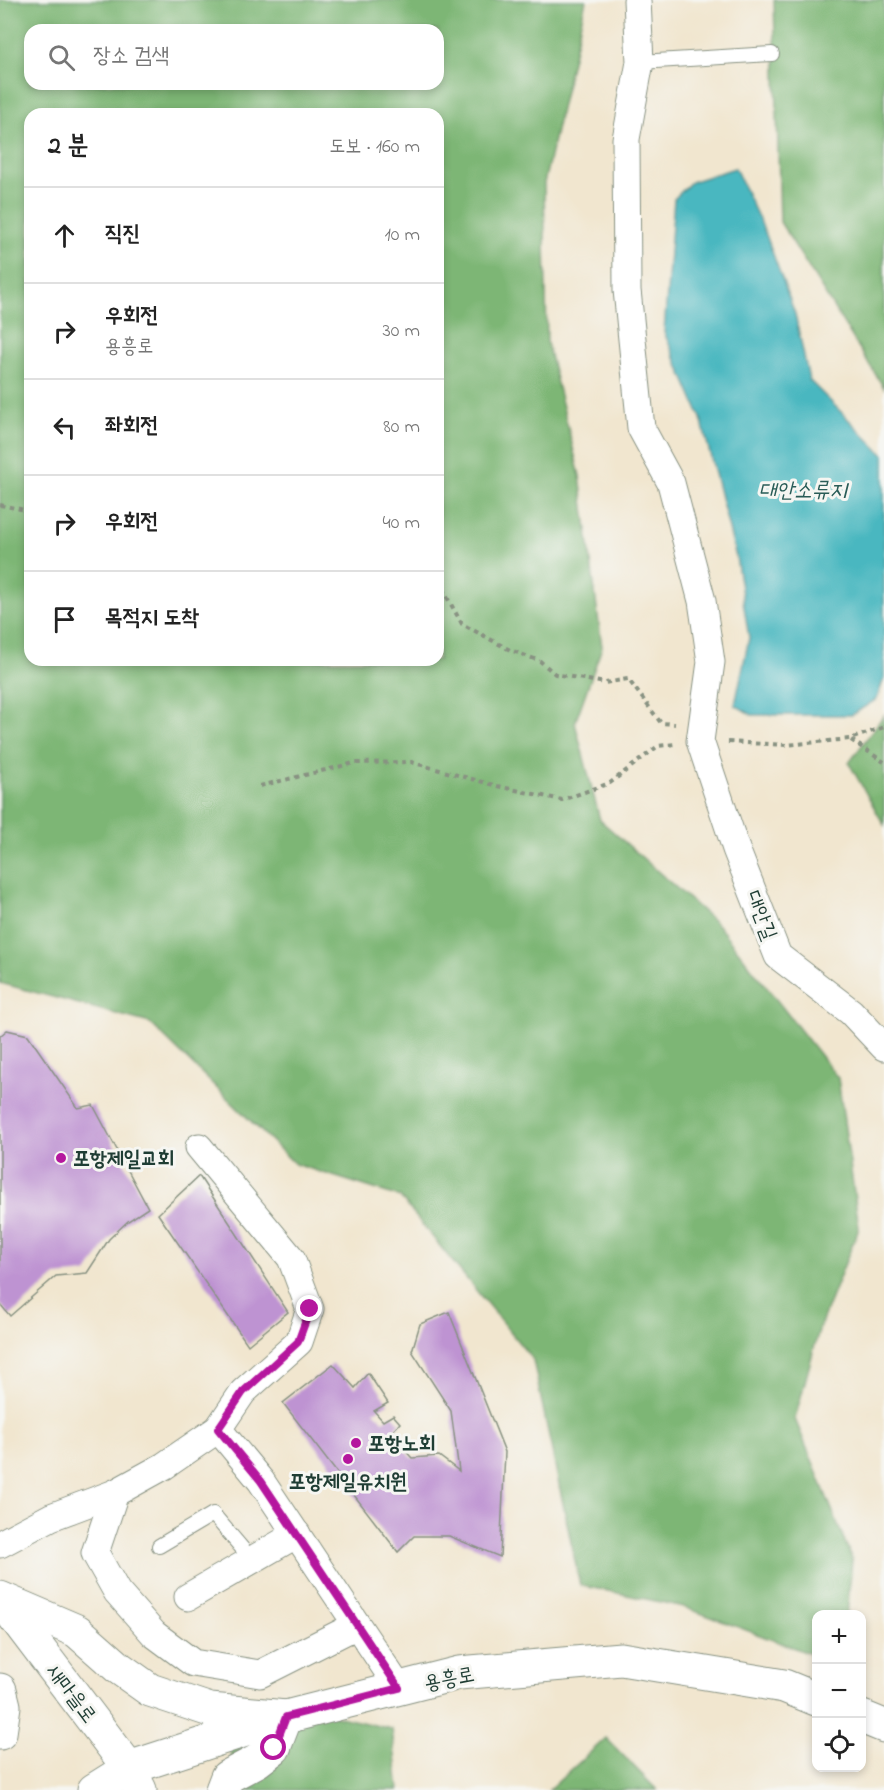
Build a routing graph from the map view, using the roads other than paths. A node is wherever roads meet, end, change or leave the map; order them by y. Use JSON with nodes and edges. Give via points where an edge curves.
{"nodes":[{"id":1,"x":637,"y":0,"type":"edge"},
{"id":2,"x":772,"y":54,"type":"dead end"},
{"id":3,"x":640,"y":62,"type":"junction"},
{"id":4,"x":884,"y":1047,"type":"edge"},
{"id":5,"x":199,"y":1147,"type":"dead end"},
{"id":6,"x":218,"y":1429,"type":"junction"},
{"id":7,"x":115,"y":1493,"type":"junction"},
{"id":8,"x":297,"y":1534,"type":"junction"},
{"id":9,"x":0,"y":1545,"type":"edge"},
{"id":10,"x":159,"y":1546,"type":"dead end"},
{"id":11,"x":252,"y":1560,"type":"junction"},
{"id":12,"x":188,"y":1597,"type":"dead end"},
{"id":13,"x":0,"y":1598,"type":"edge"},
{"id":14,"x":357,"y":1625,"type":"junction"},
{"id":15,"x":399,"y":1688,"type":"junction"},
{"id":16,"x":0,"y":1690,"type":"edge"},
{"id":17,"x":812,"y":1697,"type":"edge"},
{"id":18,"x":286,"y":1717,"type":"junction"},
{"id":19,"x":864,"y":1718,"type":"edge"},
{"id":20,"x":884,"y":1726,"type":"edge"},
{"id":21,"x":0,"y":1733,"type":"edge"},
{"id":22,"x":134,"y":1779,"type":"edge"},
{"id":23,"x":94,"y":1790,"type":"edge"},
{"id":24,"x":222,"y":1790,"type":"edge"}],
"edges":[{"from":1,"to":3,"type":"street"},
{"from":2,"to":3,"type":"lane"},
{"from":3,"to":4,"type":"street","name":"대안길","via":[[626,139],[627,290],[641,428],[671,483],[702,601],[711,662],[700,736],[736,849],[778,956],[851,1012]]},
{"from":5,"to":6,"type":"street","via":[[291,1258],[310,1309],[298,1342],[243,1392]]},
{"from":6,"to":7,"type":"street"},
{"from":6,"to":8,"type":"street","via":[[261,1481]]},
{"from":7,"to":9,"type":"street","via":[[51,1517]]},
{"from":7,"to":14,"type":"street","via":[[95,1553],[117,1592],[154,1634],[194,1663],[260,1674]]},
{"from":8,"to":11,"type":"street"},
{"from":8,"to":14,"type":"street"},
{"from":10,"to":11,"type":"lane","via":[[213,1514]]},
{"from":11,"to":12,"type":"street"},
{"from":13,"to":18,"type":"main road","via":[[77,1631],[150,1690],[210,1710]]},
{"from":13,"to":22,"type":"main road","name":"새마을로"},
{"from":14,"to":15,"type":"street"},
{"from":15,"to":17,"type":"main road","name":"용흥로","via":[[459,1673],[621,1659],[784,1686]]},
{"from":15,"to":18,"type":"main road","name":"용흥로"},
{"from":16,"to":21,"type":"main road","via":[[4,1706]]},
{"from":18,"to":22,"type":"main road","name":"용흥로"},
{"from":18,"to":24,"type":"main road","via":[[274,1748],[227,1777]]},
{"from":19,"to":20,"type":"main road"},
{"from":22,"to":23,"type":"main road","name":"용흥로"}]}
